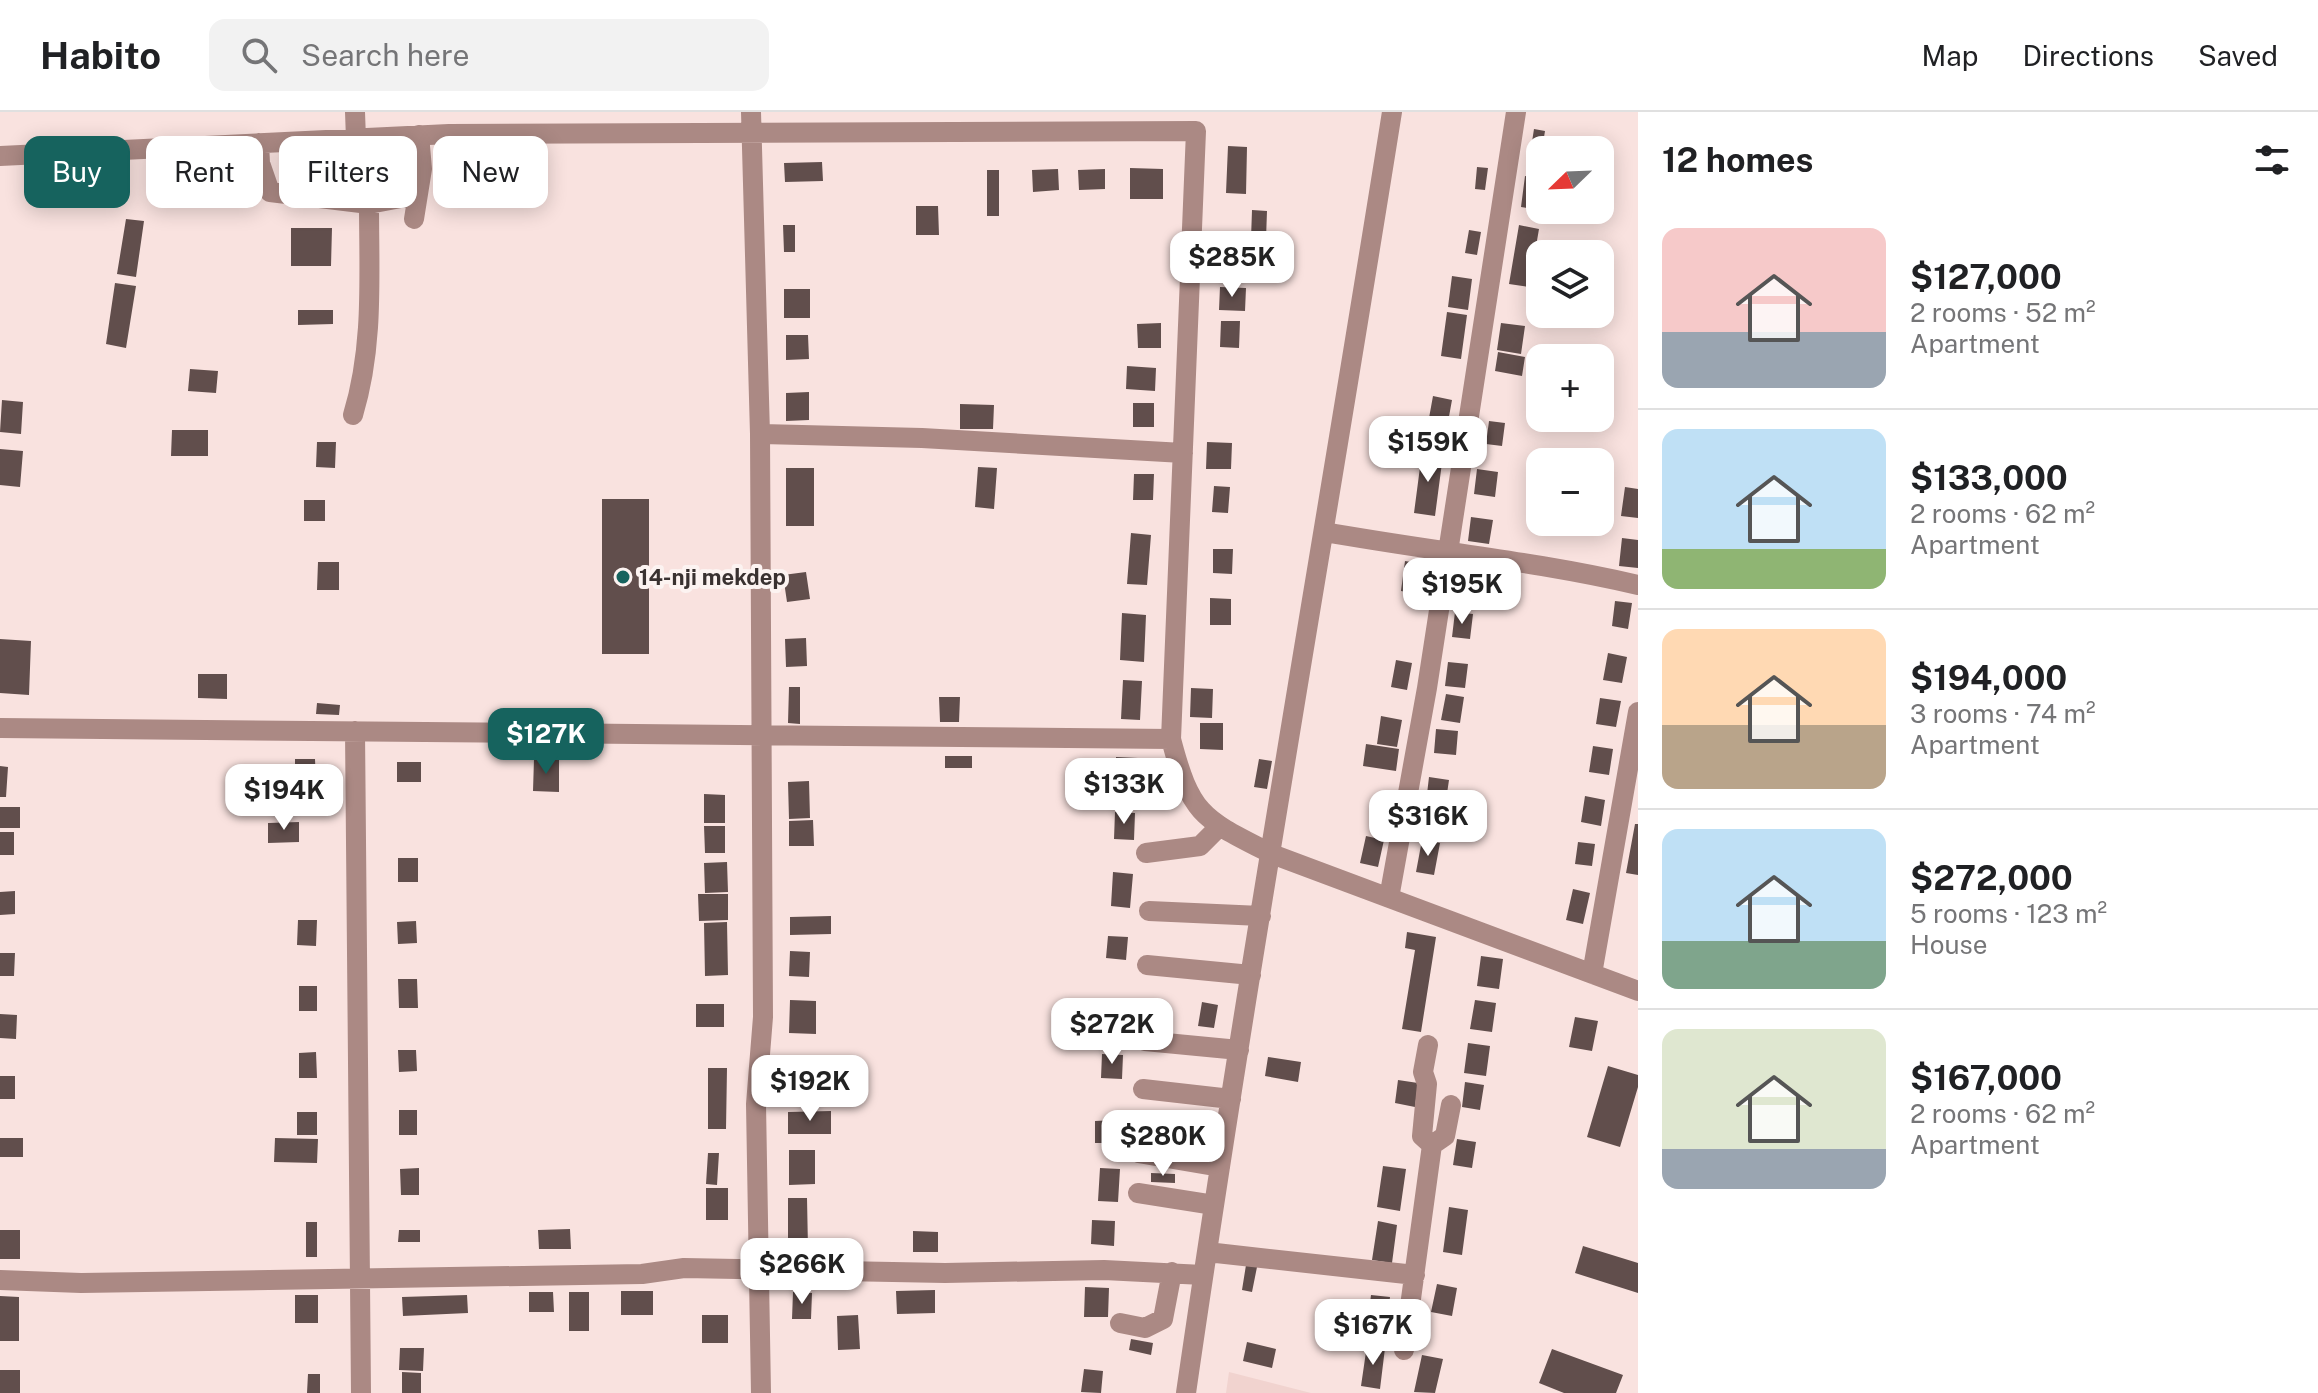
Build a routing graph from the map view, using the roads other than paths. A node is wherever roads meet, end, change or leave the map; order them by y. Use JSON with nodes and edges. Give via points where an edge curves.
{"nodes":[{"id":1,"x":355,"y":112,"type":"edge"},
{"id":2,"x":1392,"y":112,"type":"edge"},
{"id":3,"x":1516,"y":112,"type":"edge"},
{"id":4,"x":751,"y":122,"type":"edge"},
{"id":5,"x":1137,"y":122,"type":"edge"},
{"id":6,"x":419,"y":135,"type":"junction"},
{"id":7,"x":356,"y":136,"type":"edge"},
{"id":8,"x":403,"y":136,"type":"edge"},
{"id":9,"x":146,"y":149,"type":"edge"},
{"id":10,"x":0,"y":156,"type":"edge"},
{"id":11,"x":263,"y":172,"type":"edge"},
{"id":12,"x":279,"y":193,"type":"edge"},
{"id":13,"x":417,"y":195,"type":"edge"},
{"id":14,"x":369,"y":208,"type":"edge"},
{"id":15,"x":415,"y":208,"type":"edge"},
{"id":16,"x":414,"y":219,"type":"dead end"},
{"id":17,"x":353,"y":415,"type":"dead end"},
{"id":18,"x":760,"y":434,"type":"junction"},
{"id":19,"x":1183,"y":453,"type":"junction"},
{"id":20,"x":1325,"y":532,"type":"junction"},
{"id":21,"x":1447,"y":554,"type":"junction"},
{"id":22,"x":1638,"y":585,"type":"edge"},
{"id":23,"x":1638,"y":712,"type":"edge"},
{"id":24,"x":0,"y":728,"type":"edge"},
{"id":25,"x":355,"y":731,"type":"junction"},
{"id":26,"x":761,"y":736,"type":"junction"},
{"id":27,"x":1171,"y":739,"type":"junction"},
{"id":28,"x":1219,"y":827,"type":"junction"},
{"id":29,"x":1146,"y":853,"type":"dead end"},
{"id":30,"x":1272,"y":854,"type":"junction"},
{"id":31,"x":1389,"y":898,"type":"junction"},
{"id":32,"x":1149,"y":911,"type":"dead end"},
{"id":33,"x":1261,"y":916,"type":"junction"},
{"id":34,"x":1147,"y":965,"type":"dead end"},
{"id":35,"x":1592,"y":974,"type":"junction"},
{"id":36,"x":1251,"y":975,"type":"junction"},
{"id":37,"x":1638,"y":991,"type":"edge"},
{"id":38,"x":1145,"y":1041,"type":"dead end"},
{"id":39,"x":1428,"y":1045,"type":"dead end"},
{"id":40,"x":1239,"y":1050,"type":"junction"},
{"id":41,"x":1143,"y":1089,"type":"dead end"},
{"id":42,"x":1231,"y":1099,"type":"junction"},
{"id":43,"x":1451,"y":1105,"type":"dead end"},
{"id":44,"x":1432,"y":1145,"type":"junction"},
{"id":45,"x":1138,"y":1153,"type":"dead end"},
{"id":46,"x":1220,"y":1167,"type":"junction"},
{"id":47,"x":1138,"y":1193,"type":"dead end"},
{"id":48,"x":1214,"y":1205,"type":"junction"},
{"id":49,"x":1207,"y":1252,"type":"junction"},
{"id":50,"x":759,"y":1269,"type":"junction"},
{"id":51,"x":1172,"y":1272,"type":"junction"},
{"id":52,"x":1203,"y":1275,"type":"junction"},
{"id":53,"x":1415,"y":1275,"type":"junction"},
{"id":54,"x":360,"y":1279,"type":"junction"},
{"id":55,"x":0,"y":1280,"type":"edge"},
{"id":56,"x":1120,"y":1323,"type":"dead end"},
{"id":57,"x":1404,"y":1350,"type":"dead end"},
{"id":58,"x":361,"y":1393,"type":"edge"},
{"id":59,"x":761,"y":1393,"type":"edge"},
{"id":60,"x":1186,"y":1393,"type":"edge"}],
"edges":[{"from":1,"to":7,"type":"street"},
{"from":2,"to":20,"type":"street"},
{"from":3,"to":21,"type":"street"},
{"from":4,"to":5,"type":"street"},
{"from":4,"to":6,"type":"street"},
{"from":4,"to":18,"type":"street"},
{"from":5,"to":19,"type":"street","via":[[1196,131]]},
{"from":6,"to":8,"type":"street"},
{"from":6,"to":13,"type":"street","via":[[422,169]]},
{"from":9,"to":10,"type":"street"},
{"from":11,"to":12,"type":"street","via":[[270,192]]},
{"from":14,"to":17,"type":"street","via":[[369,341]]},
{"from":15,"to":16,"type":"street"},
{"from":18,"to":19,"type":"street"},
{"from":18,"to":26,"type":"street"},
{"from":19,"to":27,"type":"street"},
{"from":20,"to":21,"type":"street"},
{"from":20,"to":30,"type":"street"},
{"from":21,"to":22,"type":"street","via":[[1558,566]]},
{"from":21,"to":31,"type":"street"},
{"from":23,"to":35,"type":"street"},
{"from":24,"to":25,"type":"street"},
{"from":25,"to":26,"type":"street"},
{"from":25,"to":54,"type":"street"},
{"from":26,"to":27,"type":"street"},
{"from":26,"to":50,"type":"street"},
{"from":27,"to":28,"type":"street","via":[[1191,801]]},
{"from":28,"to":29,"type":"street","via":[[1200,846]]},
{"from":28,"to":30,"type":"street"},
{"from":30,"to":31,"type":"street"},
{"from":30,"to":33,"type":"street"},
{"from":31,"to":35,"type":"street"},
{"from":32,"to":33,"type":"street"},
{"from":33,"to":36,"type":"street"},
{"from":34,"to":36,"type":"street"},
{"from":35,"to":37,"type":"street"},
{"from":36,"to":40,"type":"street"},
{"from":38,"to":40,"type":"street"},
{"from":39,"to":44,"type":"street","via":[[1422,1136]]},
{"from":40,"to":42,"type":"street"},
{"from":41,"to":42,"type":"street"},
{"from":42,"to":46,"type":"street"},
{"from":43,"to":44,"type":"street","via":[[1445,1136]]},
{"from":44,"to":53,"type":"street"},
{"from":45,"to":46,"type":"street"},
{"from":46,"to":48,"type":"street"},
{"from":47,"to":48,"type":"street"},
{"from":48,"to":49,"type":"street"},
{"from":49,"to":52,"type":"street"},
{"from":49,"to":53,"type":"street"},
{"from":50,"to":51,"type":"street"},
{"from":50,"to":54,"type":"street"},
{"from":50,"to":59,"type":"street"},
{"from":51,"to":52,"type":"street"},
{"from":51,"to":56,"type":"street","via":[[1163,1319],[1145,1328]]},
{"from":52,"to":60,"type":"street"},
{"from":53,"to":57,"type":"street"},
{"from":54,"to":55,"type":"street"},
{"from":54,"to":58,"type":"street"}]}
